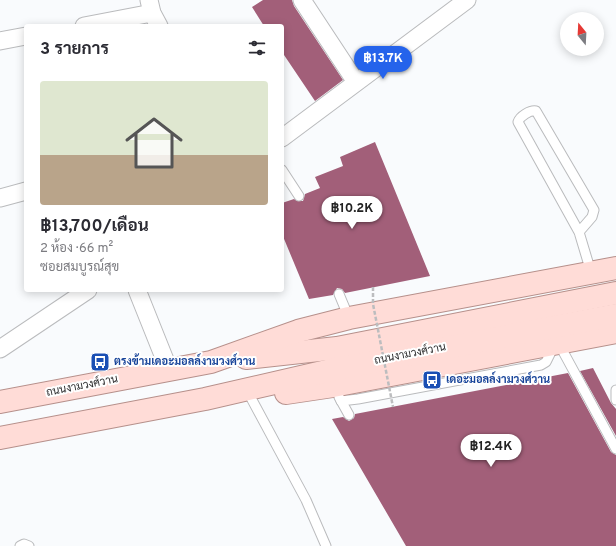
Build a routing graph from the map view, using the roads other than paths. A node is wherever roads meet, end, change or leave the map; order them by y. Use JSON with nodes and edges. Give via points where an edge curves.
{"nodes":[{"id":1,"x":302,"y":0,"type":"edge"},
{"id":2,"x":467,"y":0,"type":"edge"},
{"id":3,"x":153,"y":13,"type":"edge"},
{"id":4,"x":95,"y":24,"type":"edge"},
{"id":5,"x":24,"y":36,"type":"edge"},
{"id":6,"x":0,"y":41,"type":"edge"},
{"id":7,"x":356,"y":82,"type":"junction"},
{"id":8,"x":284,"y":136,"type":"edge"},
{"id":9,"x":284,"y":173,"type":"edge"},
{"id":10,"x":24,"y":192,"type":"edge"},
{"id":11,"x":299,"y":196,"type":"dead end"},
{"id":12,"x":0,"y":198,"type":"edge"},
{"id":13,"x":579,"y":232,"type":"junction"},
{"id":14,"x":616,"y":268,"type":"edge"},
{"id":15,"x":591,"y":272,"type":"junction"},
{"id":16,"x":85,"y":292,"type":"edge"},
{"id":17,"x":137,"y":292,"type":"edge"},
{"id":18,"x":616,"y":293,"type":"edge"},
{"id":19,"x":339,"y":294,"type":"dead end"},
{"id":20,"x":616,"y":315,"type":"edge"},
{"id":21,"x":349,"y":318,"type":"junction"},
{"id":22,"x":616,"y":332,"type":"edge"},
{"id":23,"x":557,"y":343,"type":"junction"},
{"id":24,"x":0,"y":349,"type":"edge"},
{"id":25,"x":211,"y":362,"type":"junction"},
{"id":26,"x":169,"y":370,"type":"junction"},
{"id":27,"x":338,"y":376,"type":"junction"},
{"id":28,"x":616,"y":390,"type":"edge"},
{"id":29,"x":250,"y":396,"type":"junction"},
{"id":30,"x":205,"y":399,"type":"junction"},
{"id":31,"x":616,"y":400,"type":"edge"},
{"id":32,"x":0,"y":402,"type":"edge"},
{"id":33,"x":349,"y":415,"type":"dead end"},
{"id":34,"x":0,"y":438,"type":"edge"},
{"id":35,"x":616,"y":449,"type":"edge"},
{"id":36,"x":20,"y":546,"type":"edge"},
{"id":37,"x":29,"y":546,"type":"edge"},
{"id":38,"x":326,"y":546,"type":"edge"}],
"edges":[{"from":1,"to":7,"type":"street"},
{"from":2,"to":7,"type":"street"},
{"from":3,"to":4,"type":"street"},
{"from":5,"to":6,"type":"street"},
{"from":7,"to":8,"type":"street"},
{"from":9,"to":11,"type":"lane"},
{"from":10,"to":12,"type":"street"},
{"from":13,"to":13,"type":"lane","via":[[518,122],[532,110],[536,111],[594,210],[592,217]]},
{"from":13,"to":15,"type":"lane"},
{"from":14,"to":15,"type":"main road","name":"ถนนงามวงศ์วาน"},
{"from":15,"to":21,"type":"main road","name":"ถนนงามวงศ์วาน"},
{"from":16,"to":24,"type":"street"},
{"from":17,"to":26,"type":"street"},
{"from":18,"to":27,"type":"main road","name":"ถนนงามวงศ์วาน"},
{"from":19,"to":21,"type":"lane"},
{"from":20,"to":27,"type":"main road","name":"ถนนงามวงศ์วาน"},
{"from":21,"to":25,"type":"main road","name":"ถนนงามวงศ์วาน","via":[[298,331]]},
{"from":22,"to":23,"type":"main road","name":"ถนนงามวงศ์วาน"},
{"from":23,"to":27,"type":"main road","name":"ถนนงามวงศ์วาน"},
{"from":23,"to":35,"type":"lane"},
{"from":25,"to":26,"type":"main road","name":"ถนนงามวงศ์วาน"},
{"from":25,"to":27,"type":"main road","name":"ถนนงามวงศ์วาน"},
{"from":26,"to":32,"type":"main road","name":"ถนนงามวงศ์วาน"},
{"from":27,"to":29,"type":"main road","name":"ถนนงามวงศ์วาน"},
{"from":27,"to":30,"type":"main road","name":"ถนนงามวงศ์วาน"},
{"from":27,"to":33,"type":"lane"},
{"from":28,"to":31,"type":"lane"},
{"from":29,"to":30,"type":"main road","name":"ถนนงามวงศ์วาน"},
{"from":29,"to":38,"type":"lane","via":[[306,500]]},
{"from":30,"to":34,"type":"main road","name":"ถนนงามวงศ์วาน"},
{"from":36,"to":37,"type":"lane"}]}
